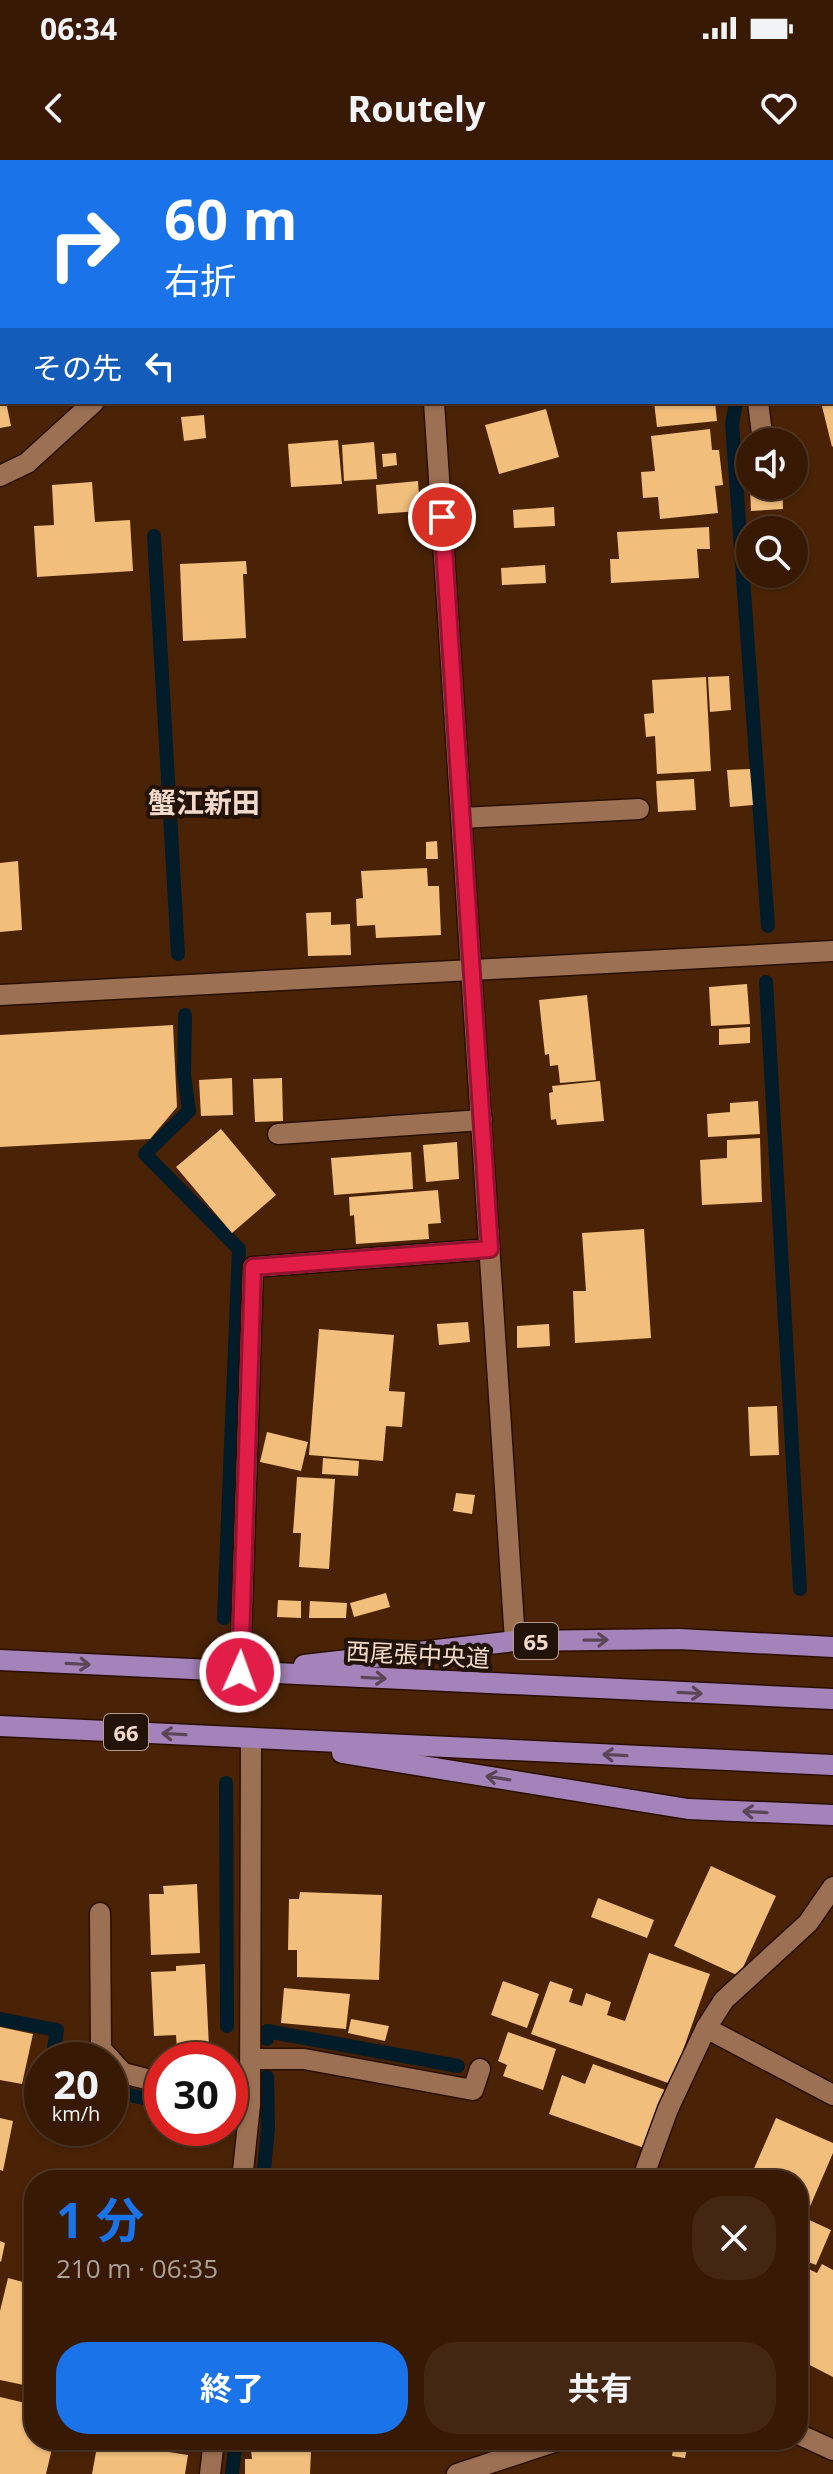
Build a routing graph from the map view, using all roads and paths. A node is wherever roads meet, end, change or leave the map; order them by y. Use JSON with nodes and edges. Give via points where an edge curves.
{"nodes":[{"id":1,"x":92,"y":404,"type":"edge"},
{"id":2,"x":434,"y":404,"type":"edge"},
{"id":3,"x":758,"y":404,"type":"edge"},
{"id":4,"x":761,"y":428,"type":"edge"},
{"id":5,"x":0,"y":476,"type":"edge"},
{"id":6,"x":639,"y":809,"type":"dead end"},
{"id":7,"x":462,"y":818,"type":"junction"},
{"id":8,"x":833,"y":951,"type":"edge"},
{"id":9,"x":473,"y":970,"type":"junction"},
{"id":10,"x":0,"y":995,"type":"edge"},
{"id":11,"x":482,"y":1120,"type":"junction"},
{"id":12,"x":278,"y":1134,"type":"dead end"},
{"id":13,"x":490,"y":1249,"type":"junction"},
{"id":14,"x":515,"y":1641,"type":"junction"},
{"id":15,"x":833,"y":1647,"type":"edge"},
{"id":16,"x":0,"y":1660,"type":"edge"},
{"id":17,"x":240,"y":1672,"type":"junction"},
{"id":18,"x":833,"y":1699,"type":"edge"},
{"id":19,"x":0,"y":1726,"type":"edge"},
{"id":20,"x":251,"y":1738,"type":"junction"},
{"id":21,"x":833,"y":1765,"type":"edge"},
{"id":22,"x":833,"y":1815,"type":"edge"},
{"id":23,"x":833,"y":1887,"type":"edge"},
{"id":24,"x":100,"y":1913,"type":"dead end"},
{"id":25,"x":706,"y":2028,"type":"junction"},
{"id":26,"x":251,"y":2059,"type":"junction"},
{"id":27,"x":480,"y":2069,"type":"dead end"},
{"id":28,"x":248,"y":2071,"type":"edge"},
{"id":29,"x":144,"y":2078,"type":"edge"},
{"id":30,"x":833,"y":2095,"type":"edge"},
{"id":31,"x":241,"y":2146,"type":"edge"},
{"id":32,"x":242,"y":2170,"type":"edge"},
{"id":33,"x":646,"y":2170,"type":"edge"},
{"id":34,"x":808,"y":2439,"type":"edge"},
{"id":35,"x":213,"y":2450,"type":"edge"},
{"id":36,"x":530,"y":2450,"type":"edge"},
{"id":37,"x":833,"y":2450,"type":"edge"},
{"id":38,"x":210,"y":2474,"type":"edge"},
{"id":39,"x":457,"y":2474,"type":"edge"}],
"edges":[{"from":1,"to":5,"type":"street","via":[[27,463]]},
{"from":2,"to":7,"type":"street"},
{"from":3,"to":4,"type":"street"},
{"from":6,"to":7,"type":"street"},
{"from":7,"to":9,"type":"street"},
{"from":8,"to":9,"type":"street"},
{"from":9,"to":10,"type":"street"},
{"from":9,"to":11,"type":"street"},
{"from":11,"to":12,"type":"street"},
{"from":11,"to":13,"type":"street"},
{"from":13,"to":14,"type":"street"},
{"from":13,"to":17,"type":"street","via":[[253,1267]]},
{"from":14,"to":15,"type":"main road","number":"65","one_way":true,"via":[[679,1639]]},
{"from":14,"to":17,"type":"main road","number":"65"},
{"from":16,"to":17,"type":"main road","name":"西尾張中央道","one_way":true},
{"from":17,"to":18,"type":"main road","name":"西尾張中央道","number":"65","one_way":true},
{"from":20,"to":19,"type":"main road","number":"66","one_way":true},
{"from":21,"to":20,"type":"main road","one_way":true},
{"from":22,"to":20,"type":"main road","one_way":true,"via":[[688,1809]]},
{"from":20,"to":26,"type":"street"},
{"from":23,"to":25,"type":"street","via":[[808,1923],[724,2000]]},
{"from":24,"to":29,"type":"street","via":[[101,2049],[123,2073]]},
{"from":25,"to":30,"type":"street"},
{"from":25,"to":33,"type":"street"},
{"from":26,"to":27,"type":"street","via":[[304,2059],[473,2090]]},
{"from":26,"to":28,"type":"street"},
{"from":31,"to":32,"type":"street"},
{"from":34,"to":37,"type":"street"},
{"from":35,"to":38,"type":"street"},
{"from":36,"to":39,"type":"street"}]}
